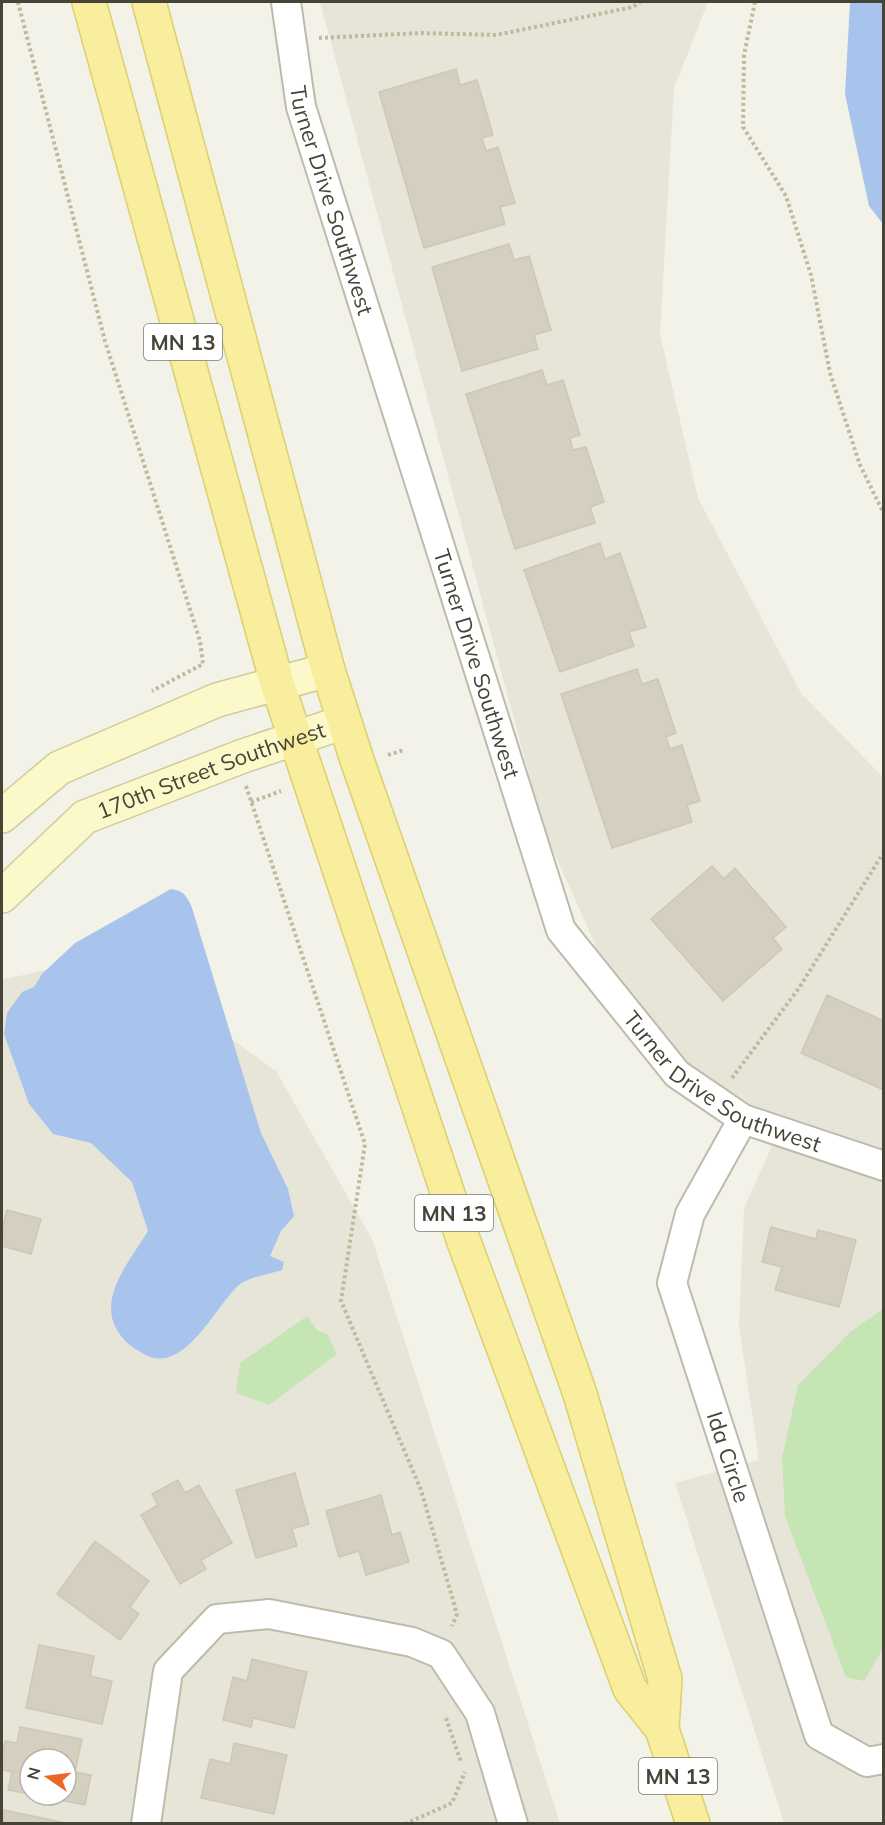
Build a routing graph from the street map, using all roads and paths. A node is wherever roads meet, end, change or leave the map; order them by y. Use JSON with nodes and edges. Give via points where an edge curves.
{"nodes":[{"id":1,"x":18,"y":2,"type":"edge"},
{"id":2,"x":89,"y":2,"type":"edge"},
{"id":3,"x":149,"y":2,"type":"edge"},
{"id":4,"x":286,"y":2,"type":"edge"},
{"id":5,"x":640,"y":2,"type":"edge"},
{"id":6,"x":755,"y":2,"type":"edge"},
{"id":7,"x":292,"y":41,"type":"junction"},
{"id":8,"x":884,"y":514,"type":"edge"},
{"id":9,"x":203,"y":664,"type":"junction"},
{"id":10,"x":328,"y":670,"type":"junction"},
{"id":11,"x":278,"y":683,"type":"junction"},
{"id":12,"x":141,"y":696,"type":"dead end"},
{"id":13,"x":217,"y":700,"type":"junction"},
{"id":14,"x":344,"y":722,"type":"junction"},
{"id":15,"x":296,"y":739,"type":"junction"},
{"id":16,"x":237,"y":759,"type":"junction"},
{"id":17,"x":2,"y":816,"type":"edge"},
{"id":18,"x":884,"y":852,"type":"edge"},
{"id":19,"x":2,"y":896,"type":"edge"},
{"id":20,"x":716,"y":1100,"type":"junction"},
{"id":21,"x":743,"y":1119,"type":"junction"},
{"id":22,"x":884,"y":1166,"type":"edge"},
{"id":23,"x":441,"y":1654,"type":"junction"},
{"id":24,"x":444,"y":1711,"type":"dead end"},
{"id":25,"x":662,"y":1729,"type":"junction"},
{"id":26,"x":884,"y":1759,"type":"edge"},
{"id":27,"x":146,"y":1824,"type":"edge"},
{"id":28,"x":405,"y":1824,"type":"edge"},
{"id":29,"x":513,"y":1824,"type":"edge"},
{"id":30,"x":693,"y":1824,"type":"edge"}],
"edges":[{"from":1,"to":9,"type":"path","via":[[105,341],[200,641]]},
{"from":2,"to":11,"type":"main road","number":"MN 13"},
{"from":3,"to":10,"type":"main road","number":"MN 13"},
{"from":4,"to":7,"type":"street","name":"Turner Drive Southwest"},
{"from":5,"to":7,"type":"path","via":[[633,7],[496,35],[343,34]]},
{"from":6,"to":8,"type":"path","via":[[744,55],[743,128],[786,196],[812,275],[830,373],[860,465]]},
{"from":7,"to":20,"type":"street","name":"Turner Drive Southwest","via":[[302,107],[561,930],[677,1074]]},
{"from":9,"to":12,"type":"path"},
{"from":9,"to":13,"type":"path"},
{"from":10,"to":11,"type":"street"},
{"from":10,"to":14,"type":"main road","number":"MN 13"},
{"from":11,"to":13,"type":"street"},
{"from":11,"to":15,"type":"main road","number":"MN 13"},
{"from":13,"to":17,"type":"street","via":[[59,768]]},
{"from":14,"to":15,"type":"street","name":"170th Street Southwest"},
{"from":14,"to":25,"type":"main road","number":"MN 13","via":[[580,1394],[664,1679]]},
{"from":15,"to":16,"type":"street","name":"170th Street Southwest"},
{"from":15,"to":25,"type":"main road","number":"MN 13","via":[[464,1242],[630,1689]]},
{"from":16,"to":19,"type":"street","name":"170th Street Southwest","via":[[86,817]]},
{"from":16,"to":23,"type":"path","via":[[365,1144],[341,1301],[421,1490],[453,1598],[457,1614]]},
{"from":18,"to":20,"type":"path","via":[[799,988]]},
{"from":20,"to":21,"type":"street","name":"Turner Drive Southwest"},
{"from":21,"to":22,"type":"street","name":"Turner Drive Southwest"},
{"from":21,"to":26,"type":"street","name":"Ida Circle","via":[[690,1214],[672,1283],[819,1735],[867,1762]]},
{"from":23,"to":27,"type":"street","via":[[412,1642],[268,1614],[217,1619],[168,1671]]},
{"from":23,"to":29,"type":"street","via":[[480,1713]]},
{"from":24,"to":28,"type":"path","via":[[466,1775],[453,1803]]},
{"from":25,"to":30,"type":"main road","number":"MN 13"}]}
